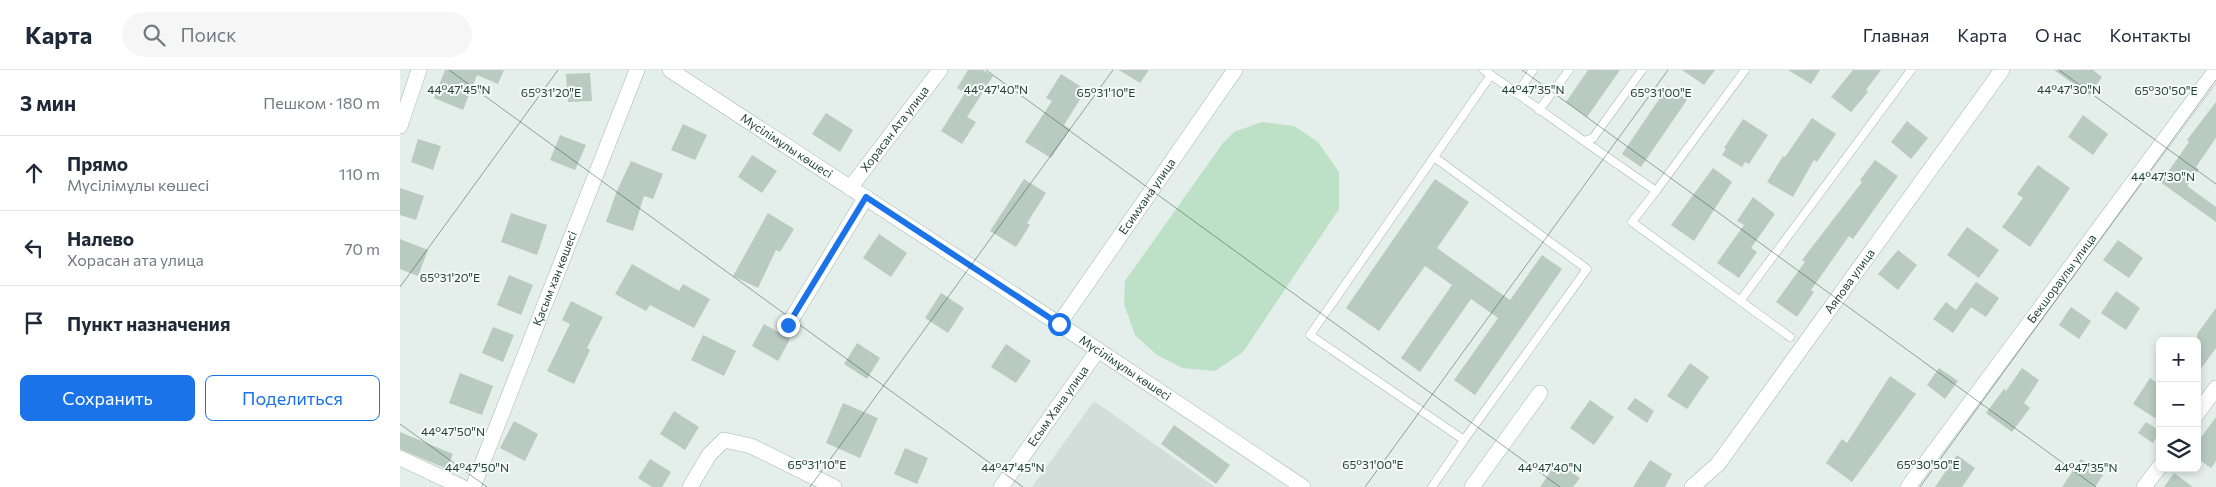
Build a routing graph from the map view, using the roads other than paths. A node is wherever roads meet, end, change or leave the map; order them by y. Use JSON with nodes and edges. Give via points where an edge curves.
{"nodes":[{"id":1,"x":419,"y":70,"type":"edge"},
{"id":2,"x":637,"y":70,"type":"edge"},
{"id":3,"x":940,"y":70,"type":"edge"},
{"id":4,"x":1235,"y":70,"type":"edge"},
{"id":5,"x":1484,"y":70,"type":"edge"},
{"id":6,"x":1533,"y":70,"type":"edge"},
{"id":7,"x":1569,"y":70,"type":"edge"},
{"id":8,"x":1642,"y":70,"type":"edge"},
{"id":9,"x":1745,"y":70,"type":"edge"},
{"id":10,"x":1911,"y":70,"type":"edge"},
{"id":11,"x":2002,"y":70,"type":"edge"},
{"id":12,"x":2216,"y":70,"type":"edge"},
{"id":13,"x":677,"y":72,"type":"edge"},
{"id":14,"x":1491,"y":75,"type":"junction"},
{"id":15,"x":1517,"y":94,"type":"junction"},
{"id":16,"x":1540,"y":110,"type":"junction"},
{"id":17,"x":400,"y":126,"type":"edge"},
{"id":18,"x":1584,"y":141,"type":"junction"},
{"id":19,"x":1434,"y":157,"type":"junction"},
{"id":20,"x":850,"y":188,"type":"junction"},
{"id":21,"x":1656,"y":191,"type":"junction"},
{"id":22,"x":866,"y":197,"type":"junction"},
{"id":23,"x":1740,"y":301,"type":"junction"},
{"id":24,"x":1059,"y":324,"type":"junction"},
{"id":25,"x":788,"y":325,"type":"dead end"},
{"id":26,"x":1790,"y":337,"type":"dead end"},
{"id":27,"x":1098,"y":350,"type":"junction"},
{"id":28,"x":2216,"y":388,"type":"edge"},
{"id":29,"x":1540,"y":393,"type":"dead end"},
{"id":30,"x":2201,"y":409,"type":"edge"},
{"id":31,"x":1464,"y":440,"type":"junction"},
{"id":32,"x":400,"y":458,"type":"edge"},
{"id":33,"x":2156,"y":471,"type":"edge"},
{"id":34,"x":462,"y":487,"type":"edge"},
{"id":35,"x":473,"y":487,"type":"edge"},
{"id":36,"x":690,"y":487,"type":"edge"},
{"id":37,"x":834,"y":487,"type":"edge"},
{"id":38,"x":1001,"y":487,"type":"edge"},
{"id":39,"x":1303,"y":487,"type":"edge"},
{"id":40,"x":1432,"y":487,"type":"edge"},
{"id":41,"x":1472,"y":487,"type":"edge"},
{"id":42,"x":1692,"y":487,"type":"edge"},
{"id":43,"x":1908,"y":487,"type":"edge"},
{"id":44,"x":2144,"y":487,"type":"edge"}],
"edges":[{"from":1,"to":17,"type":"street"},
{"from":2,"to":35,"type":"street","name":"Қасым хан көшесі"},
{"from":3,"to":20,"type":"street","name":"Хорасан Ата улица"},
{"from":4,"to":24,"type":"street","name":"Есимхана улица"},
{"from":5,"to":14,"type":"lane"},
{"from":6,"to":15,"type":"lane"},
{"from":7,"to":16,"type":"lane"},
{"from":8,"to":18,"type":"lane","via":[[1593,138]]},
{"from":9,"to":21,"type":"lane"},
{"from":10,"to":23,"type":"lane"},
{"from":11,"to":42,"type":"street","name":"Аяпова улица","via":[[1718,464]]},
{"from":12,"to":43,"type":"street","name":"Бекшораулы улица"},
{"from":13,"to":20,"type":"street","name":"Мүсілімұлы көшесі"},
{"from":14,"to":15,"type":"lane"},
{"from":14,"to":19,"type":"lane"},
{"from":15,"to":16,"type":"lane"},
{"from":16,"to":18,"type":"lane"},
{"from":18,"to":21,"type":"lane"},
{"from":19,"to":31,"type":"lane","via":[[1587,269]]},
{"from":19,"to":31,"type":"lane","via":[[1310,335]]},
{"from":20,"to":22,"type":"street","name":"Мүсілімұлы көшесі"},
{"from":21,"to":23,"type":"lane","via":[[1632,222]]},
{"from":22,"to":24,"type":"street","name":"Мүсілімұлы көшесі"},
{"from":22,"to":25,"type":"street"},
{"from":23,"to":26,"type":"lane"},
{"from":24,"to":27,"type":"street","name":"Мүсілімұлы көшесі"},
{"from":27,"to":38,"type":"street","name":"Есым Хана улица"},
{"from":27,"to":39,"type":"street","name":"Мүсілімұлы көшесі"},
{"from":28,"to":30,"type":"street"},
{"from":29,"to":41,"type":"street"},
{"from":31,"to":40,"type":"lane"},
{"from":32,"to":34,"type":"street"},
{"from":33,"to":44,"type":"street"},
{"from":36,"to":37,"type":"street","via":[[709,454],[724,440],[751,446]]}]}
